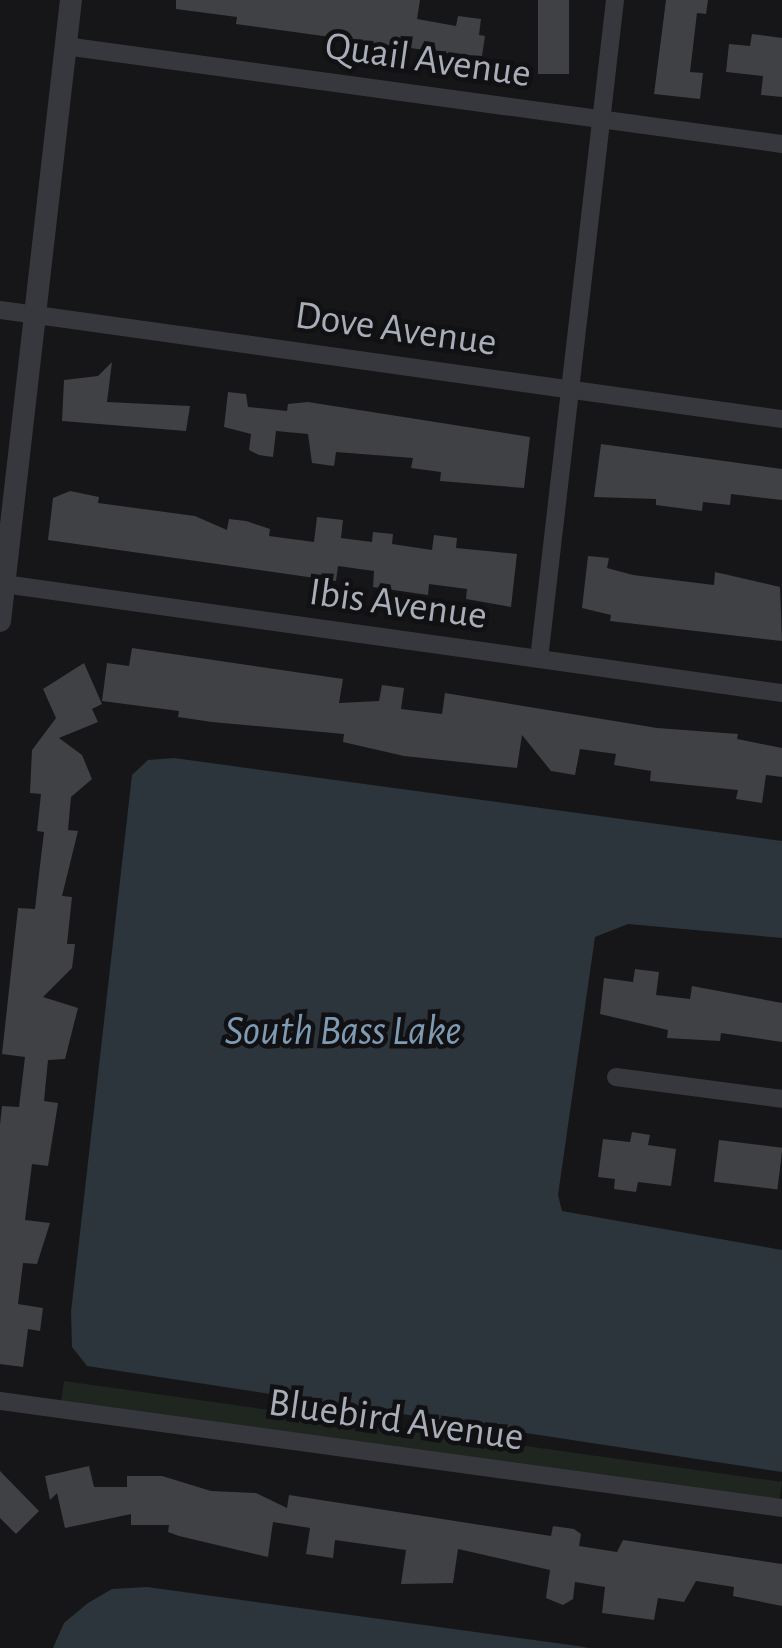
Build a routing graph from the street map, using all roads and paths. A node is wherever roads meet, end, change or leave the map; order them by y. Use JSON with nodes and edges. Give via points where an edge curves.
{"nodes":[{"id":1,"x":71,"y":0,"type":"edge"},
{"id":2,"x":615,"y":0,"type":"edge"},
{"id":3,"x":65,"y":46,"type":"junction"},
{"id":4,"x":600,"y":119,"type":"junction"},
{"id":5,"x":782,"y":144,"type":"edge"},
{"id":6,"x":0,"y":310,"type":"edge"},
{"id":7,"x":33,"y":315,"type":"junction"},
{"id":8,"x":572,"y":389,"type":"junction"},
{"id":9,"x":782,"y":418,"type":"edge"},
{"id":10,"x":4,"y":584,"type":"junction"},
{"id":11,"x":0,"y":621,"type":"edge"},
{"id":12,"x":539,"y":659,"type":"junction"},
{"id":13,"x":782,"y":693,"type":"edge"},
{"id":14,"x":616,"y":1077,"type":"dead end"},
{"id":15,"x":782,"y":1099,"type":"edge"},
{"id":16,"x":0,"y":1401,"type":"edge"},
{"id":17,"x":782,"y":1508,"type":"edge"}],
"edges":[{"from":1,"to":3,"type":"street"},
{"from":2,"to":4,"type":"street"},
{"from":3,"to":4,"type":"street","name":"Quail Avenue"},
{"from":3,"to":7,"type":"street"},
{"from":4,"to":5,"type":"street","name":"Quail Avenue"},
{"from":4,"to":8,"type":"street"},
{"from":6,"to":7,"type":"street","name":"Dove Avenue"},
{"from":7,"to":8,"type":"street","name":"Dove Avenue"},
{"from":7,"to":10,"type":"street"},
{"from":8,"to":9,"type":"street","name":"Dove Avenue"},
{"from":8,"to":12,"type":"street"},
{"from":10,"to":11,"type":"street"},
{"from":10,"to":12,"type":"street","name":"Ibis Avenue"},
{"from":12,"to":13,"type":"street","name":"Ibis Avenue"},
{"from":14,"to":15,"type":"street"},
{"from":16,"to":17,"type":"street","name":"Bluebird Avenue"}]}
